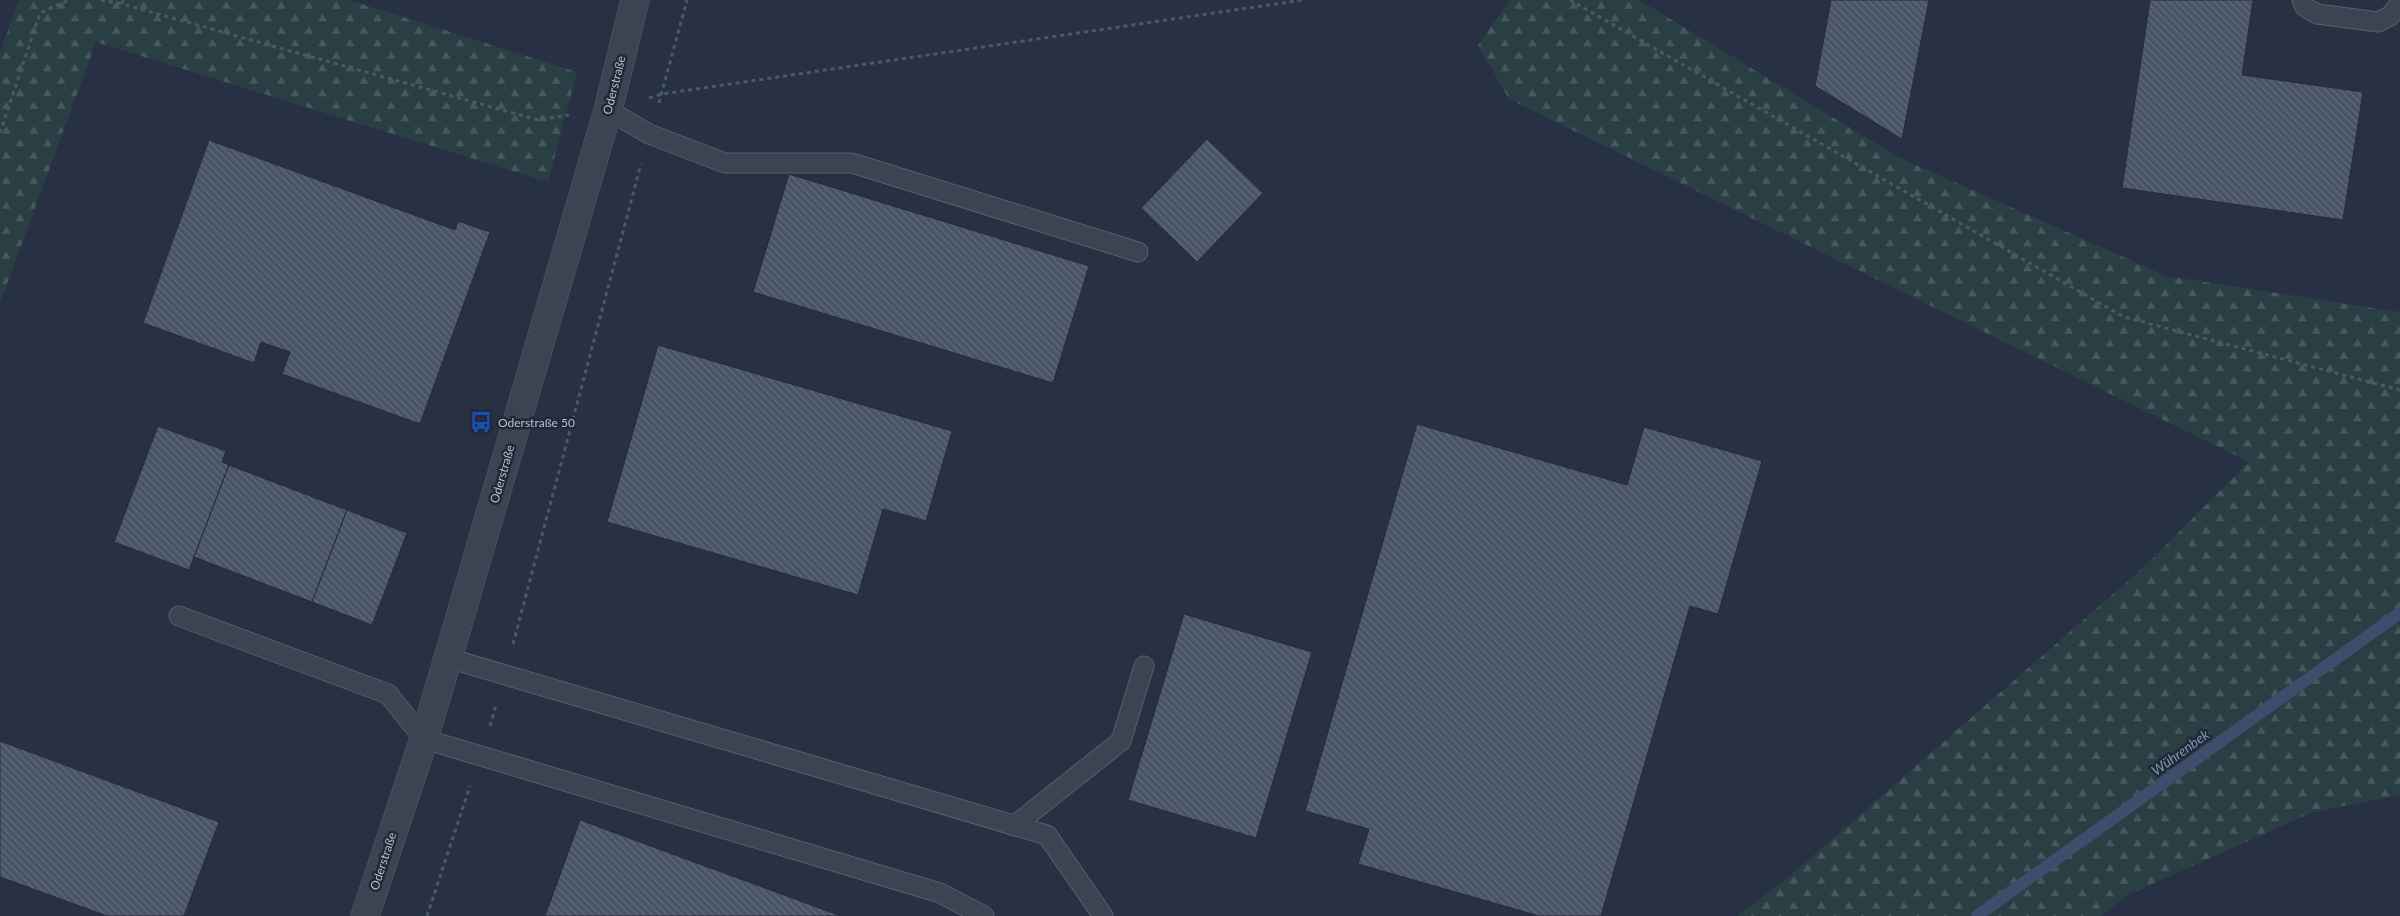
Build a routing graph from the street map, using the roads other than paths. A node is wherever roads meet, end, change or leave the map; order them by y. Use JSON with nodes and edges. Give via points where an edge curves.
{"nodes":[{"id":1,"x":635,"y":0,"type":"edge"},
{"id":2,"x":2302,"y":0,"type":"edge"},
{"id":3,"x":2400,"y":4,"type":"edge"},
{"id":4,"x":608,"y":110,"type":"junction"},
{"id":5,"x":1138,"y":252,"type":"dead end"},
{"id":6,"x":179,"y":616,"type":"dead end"},
{"id":7,"x":448,"y":658,"type":"junction"},
{"id":8,"x":1144,"y":666,"type":"dead end"},
{"id":9,"x":424,"y":739,"type":"junction"},
{"id":10,"x":1014,"y":826,"type":"junction"},
{"id":11,"x":365,"y":916,"type":"edge"},
{"id":12,"x":984,"y":916,"type":"edge"},
{"id":13,"x":1103,"y":916,"type":"edge"}],
"edges":[{"from":1,"to":4,"type":"street","name":"Oderstraße"},
{"from":2,"to":3,"type":"lane","via":[[2317,14],[2378,22],[2390,16]]},
{"from":4,"to":5,"type":"lane","via":[[649,134],[725,163],[852,163]]},
{"from":4,"to":7,"type":"street","name":"Oderstraße"},
{"from":6,"to":9,"type":"lane","via":[[388,694]]},
{"from":7,"to":9,"type":"street","name":"Oderstraße"},
{"from":7,"to":10,"type":"lane"},
{"from":8,"to":10,"type":"lane","via":[[1121,741]]},
{"from":9,"to":11,"type":"street","name":"Oderstraße"},
{"from":9,"to":12,"type":"lane","via":[[940,893]]},
{"from":10,"to":13,"type":"lane","via":[[1047,835]]}]}
